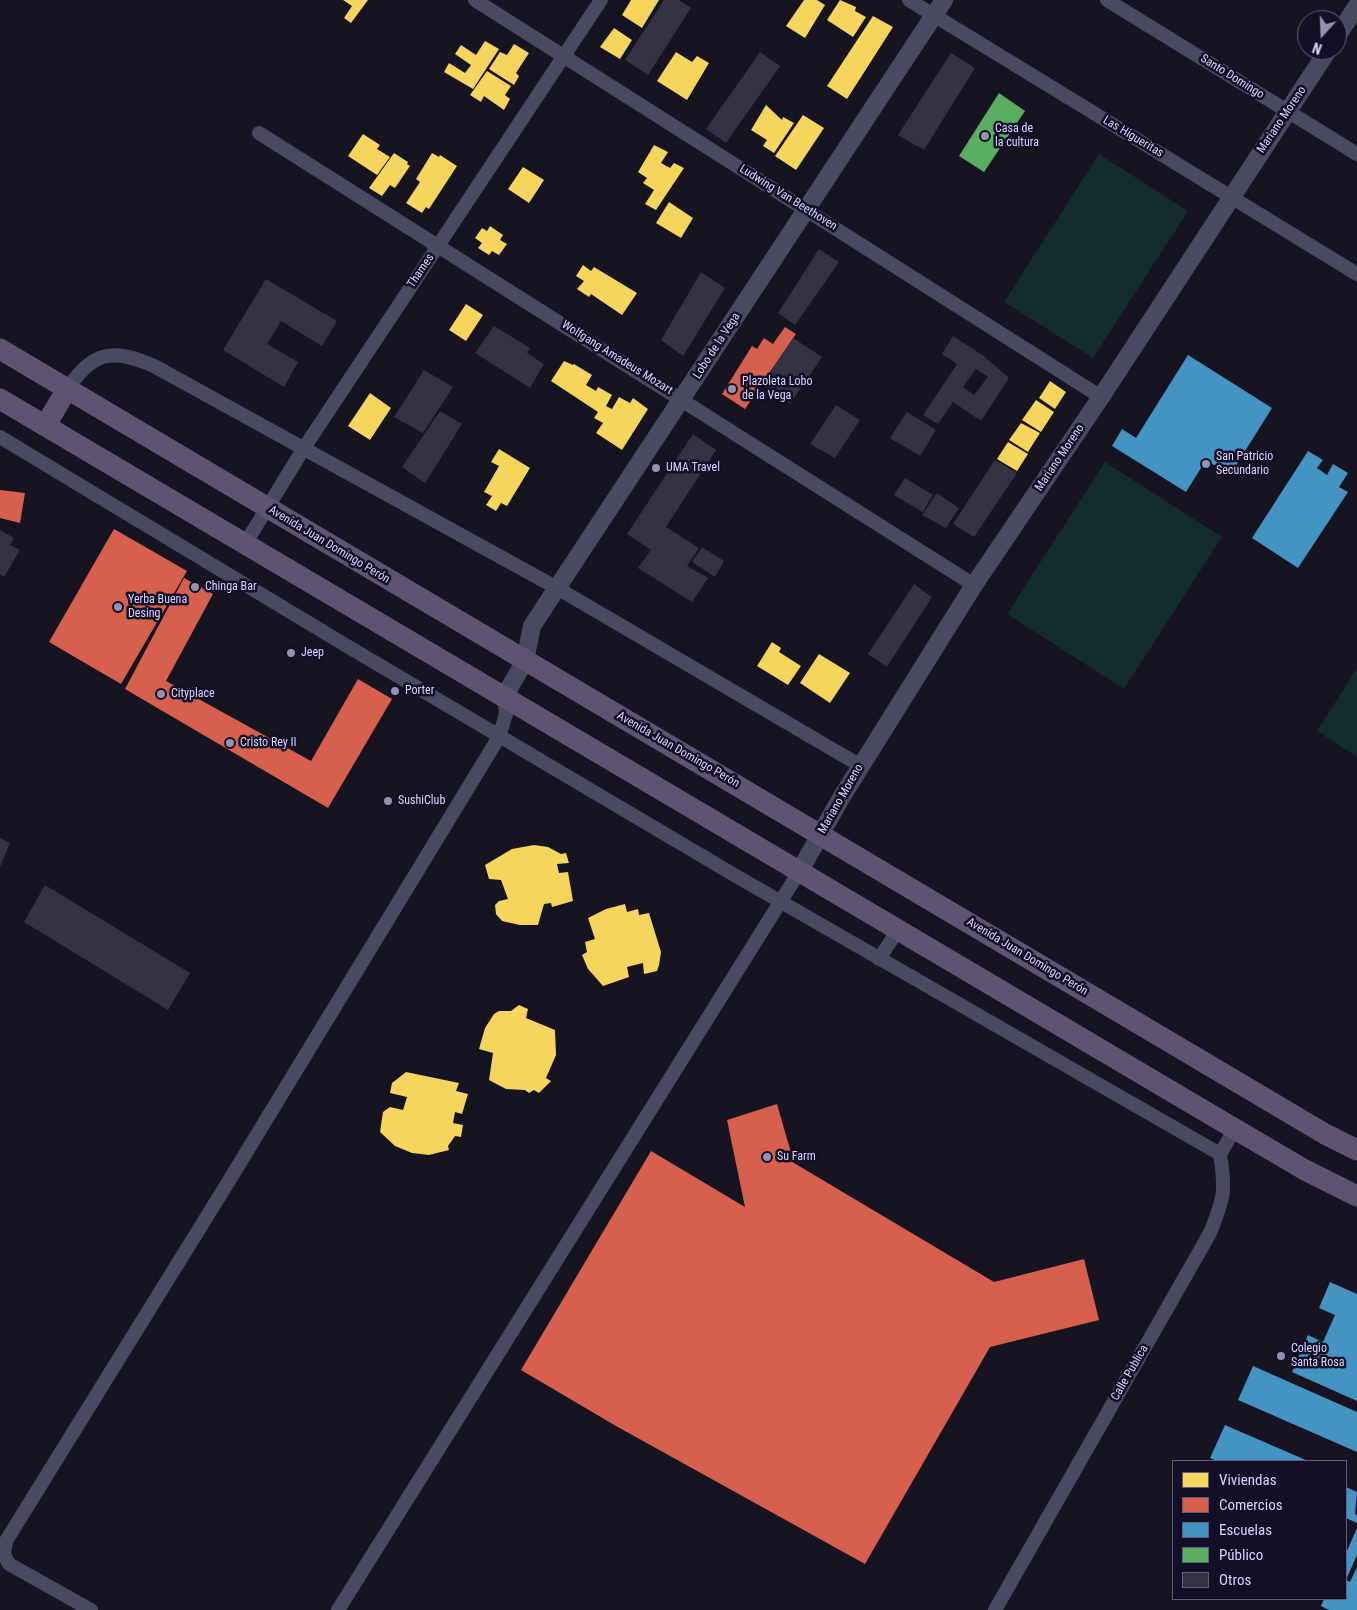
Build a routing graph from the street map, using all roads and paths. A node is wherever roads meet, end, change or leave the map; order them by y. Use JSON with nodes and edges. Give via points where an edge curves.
{"nodes":[{"id":1,"x":475,"y":0,"type":"edge"},
{"id":2,"x":601,"y":0,"type":"edge"},
{"id":3,"x":909,"y":0,"type":"edge"},
{"id":4,"x":944,"y":0,"type":"edge"},
{"id":5,"x":1107,"y":0,"type":"edge"},
{"id":6,"x":1357,"y":6,"type":"edge"},
{"id":7,"x":934,"y":15,"type":"junction"},
{"id":8,"x":1347,"y":21,"type":"edge"},
{"id":9,"x":563,"y":57,"type":"junction"},
{"id":10,"x":1321,"y":60,"type":"edge"},
{"id":11,"x":1288,"y":111,"type":"junction"},
{"id":12,"x":259,"y":133,"type":"dead end"},
{"id":13,"x":1357,"y":154,"type":"edge"},
{"id":14,"x":1231,"y":196,"type":"junction"},
{"id":15,"x":806,"y":209,"type":"junction"},
{"id":16,"x":438,"y":246,"type":"junction"},
{"id":17,"x":1357,"y":274,"type":"edge"},
{"id":18,"x":0,"y":350,"type":"edge"},
{"id":19,"x":66,"y":391,"type":"junction"},
{"id":20,"x":1101,"y":397,"type":"junction"},
{"id":21,"x":0,"y":399,"type":"edge"},
{"id":22,"x":682,"y":399,"type":"junction"},
{"id":23,"x":45,"y":426,"type":"junction"},
{"id":24,"x":0,"y":437,"type":"edge"},
{"id":25,"x":304,"y":448,"type":"junction"},
{"id":26,"x":268,"y":508,"type":"junction"},
{"id":27,"x":245,"y":544,"type":"junction"},
{"id":28,"x":974,"y":585,"type":"junction"},
{"id":29,"x":557,"y":588,"type":"junction"},
{"id":30,"x":525,"y":661,"type":"junction"},
{"id":31,"x":504,"y":697,"type":"junction"},
{"id":32,"x":499,"y":736,"type":"junction"},
{"id":33,"x":861,"y":766,"type":"junction"},
{"id":34,"x":821,"y":834,"type":"junction"},
{"id":35,"x":799,"y":872,"type":"junction"},
{"id":36,"x":780,"y":902,"type":"junction"},
{"id":37,"x":898,"y":930,"type":"junction"},
{"id":38,"x":879,"y":959,"type":"junction"},
{"id":39,"x":1236,"y":1130,"type":"junction"},
{"id":40,"x":1357,"y":1150,"type":"edge"},
{"id":41,"x":1220,"y":1154,"type":"junction"},
{"id":42,"x":1357,"y":1196,"type":"edge"},
{"id":43,"x":91,"y":1610,"type":"edge"},
{"id":44,"x":338,"y":1610,"type":"edge"},
{"id":45,"x":995,"y":1610,"type":"edge"}],
"edges":[{"from":1,"to":9,"type":"street","name":"Ludwing Van Beethoven"},
{"from":2,"to":9,"type":"street","name":"Thames"},
{"from":3,"to":7,"type":"street","name":"Las Higueritas"},
{"from":4,"to":7,"type":"street","name":"Lobo de la Vega"},
{"from":5,"to":11,"type":"street","name":"Santo Domingo"},
{"from":6,"to":8,"type":"street"},
{"from":7,"to":14,"type":"street","name":"Las Higueritas"},
{"from":7,"to":15,"type":"street","name":"Lobo de la Vega"},
{"from":9,"to":15,"type":"street","name":"Ludwing Van Beethoven"},
{"from":9,"to":16,"type":"street","name":"Thames"},
{"from":10,"to":11,"type":"street","name":"Mariano Moreno"},
{"from":11,"to":13,"type":"street","name":"Santo Domingo"},
{"from":11,"to":14,"type":"street","name":"Mariano Moreno"},
{"from":12,"to":16,"type":"street","name":"Wolfgang Amadeus Mozart"},
{"from":14,"to":17,"type":"street","name":"Las Higueritas"},
{"from":14,"to":20,"type":"street","name":"Mariano Moreno"},
{"from":15,"to":20,"type":"street","name":"Ludwing Van Beethoven"},
{"from":15,"to":22,"type":"street","name":"Lobo de la Vega"},
{"from":16,"to":22,"type":"street","name":"Wolfgang Amadeus Mozart"},
{"from":16,"to":25,"type":"street","name":"Thames"},
{"from":18,"to":19,"type":"main road","name":"Avenida Juan Domingo Perón"},
{"from":19,"to":23,"type":"main road"},
{"from":19,"to":25,"type":"street","via":[[88,363],[104,356],[138,359]]},
{"from":19,"to":26,"type":"main road","name":"Avenida Juan Domingo Perón"},
{"from":20,"to":28,"type":"street","name":"Mariano Moreno"},
{"from":21,"to":23,"type":"main road"},
{"from":22,"to":28,"type":"street","name":"Wolfgang Amadeus Mozart"},
{"from":22,"to":29,"type":"street","name":"Lobo de la Vega"},
{"from":23,"to":27,"type":"main road"},
{"from":24,"to":32,"type":"street"},
{"from":25,"to":26,"type":"street","name":"Thames"},
{"from":25,"to":29,"type":"street"},
{"from":26,"to":27,"type":"street","name":"Thames"},
{"from":26,"to":30,"type":"main road","name":"Avenida Juan Domingo Perón"},
{"from":27,"to":31,"type":"main road"},
{"from":28,"to":33,"type":"street","name":"Mariano Moreno"},
{"from":29,"to":30,"type":"street","name":"Lobo de la Vega","via":[[532,626]]},
{"from":29,"to":33,"type":"street"},
{"from":30,"to":31,"type":"street","name":"Lobo de la Vega"},
{"from":30,"to":34,"type":"main road","name":"Avenida Juan Domingo Perón"},
{"from":31,"to":32,"type":"street","via":[[506,714]]},
{"from":31,"to":35,"type":"main road"},
{"from":32,"to":36,"type":"street"},
{"from":32,"to":43,"type":"street","via":[[228,1184],[6,1541],[4,1555],[9,1564]]},
{"from":33,"to":34,"type":"street","name":"Mariano Moreno"},
{"from":34,"to":35,"type":"street","name":"Mariano Moreno"},
{"from":34,"to":40,"type":"main road","name":"Avenida Juan Domingo Perón"},
{"from":35,"to":36,"type":"street"},
{"from":35,"to":37,"type":"main road"},
{"from":36,"to":38,"type":"street"},
{"from":36,"to":44,"type":"street"},
{"from":37,"to":38,"type":"street"},
{"from":37,"to":39,"type":"main road"},
{"from":38,"to":41,"type":"street"},
{"from":39,"to":41,"type":"street"},
{"from":39,"to":42,"type":"main road","via":[[1304,1170]]},
{"from":41,"to":45,"type":"street","name":"Calle Publica","via":[[1225,1186],[1221,1207],[1210,1233]]}]}
